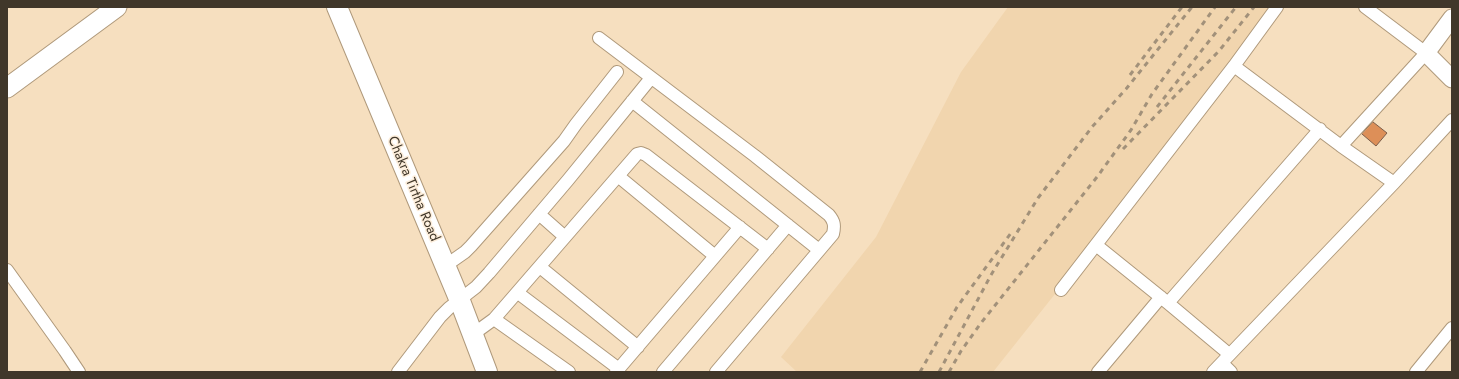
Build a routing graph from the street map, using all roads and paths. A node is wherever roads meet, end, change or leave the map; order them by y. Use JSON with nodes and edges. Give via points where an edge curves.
{"nodes":[{"id":1,"x":117,"y":7,"type":"edge"},
{"id":2,"x":337,"y":7,"type":"edge"},
{"id":3,"x":1277,"y":7,"type":"edge"},
{"id":4,"x":1365,"y":7,"type":"edge"},
{"id":5,"x":1452,"y":18,"type":"edge"},
{"id":6,"x":599,"y":38,"type":"dead end"},
{"id":7,"x":1426,"y":53,"type":"junction"},
{"id":8,"x":1234,"y":66,"type":"junction"},
{"id":9,"x":617,"y":72,"type":"dead end"},
{"id":10,"x":651,"y":78,"type":"junction"},
{"id":11,"x":1452,"y":79,"type":"edge"},
{"id":12,"x":7,"y":88,"type":"edge"},
{"id":13,"x":632,"y":101,"type":"junction"},
{"id":14,"x":1452,"y":120,"type":"edge"},
{"id":15,"x":1320,"y":129,"type":"junction"},
{"id":16,"x":1341,"y":146,"type":"junction"},
{"id":17,"x":618,"y":176,"type":"junction"},
{"id":18,"x":1394,"y":183,"type":"junction"},
{"id":19,"x":540,"y":214,"type":"junction"},
{"id":20,"x":788,"y":225,"type":"junction"},
{"id":21,"x":740,"y":227,"type":"junction"},
{"id":22,"x":565,"y":238,"type":"junction"},
{"id":23,"x":1096,"y":245,"type":"junction"},
{"id":24,"x":768,"y":249,"type":"junction"},
{"id":25,"x":820,"y":250,"type":"junction"},
{"id":26,"x":716,"y":256,"type":"junction"},
{"id":27,"x":445,"y":266,"type":"junction"},
{"id":28,"x":540,"y":267,"type":"junction"},
{"id":29,"x":7,"y":270,"type":"edge"},
{"id":30,"x":1061,"y":290,"type":"dead end"},
{"id":31,"x":518,"y":293,"type":"junction"},
{"id":32,"x":1164,"y":300,"type":"junction"},
{"id":33,"x":460,"y":301,"type":"junction"},
{"id":34,"x":494,"y":319,"type":"junction"},
{"id":35,"x":1452,"y":328,"type":"edge"},
{"id":36,"x":472,"y":335,"type":"junction"},
{"id":37,"x":638,"y":347,"type":"junction"},
{"id":38,"x":1225,"y":359,"type":"junction"},
{"id":39,"x":618,"y":370,"type":"edge"},
{"id":40,"x":79,"y":372,"type":"edge"},
{"id":41,"x":398,"y":372,"type":"edge"},
{"id":42,"x":486,"y":372,"type":"edge"},
{"id":43,"x":569,"y":372,"type":"edge"},
{"id":44,"x":663,"y":372,"type":"edge"},
{"id":45,"x":716,"y":372,"type":"edge"},
{"id":46,"x":1098,"y":372,"type":"edge"},
{"id":47,"x":1213,"y":372,"type":"edge"},
{"id":48,"x":1231,"y":372,"type":"edge"},
{"id":49,"x":1416,"y":372,"type":"edge"}],
"edges":[{"from":1,"to":12,"type":"main road"},
{"from":2,"to":27,"type":"highway","name":"Chakra Tirtha Road"},
{"from":3,"to":8,"type":"street"},
{"from":4,"to":7,"type":"street"},
{"from":5,"to":7,"type":"main road"},
{"from":6,"to":10,"type":"street"},
{"from":7,"to":11,"type":"main road"},
{"from":7,"to":16,"type":"street"},
{"from":8,"to":15,"type":"street"},
{"from":8,"to":23,"type":"street"},
{"from":9,"to":27,"type":"street","via":[[559,146],[471,246]]},
{"from":10,"to":13,"type":"street"},
{"from":10,"to":25,"type":"street","via":[[829,215],[835,226],[833,234]]},
{"from":13,"to":19,"type":"street"},
{"from":13,"to":20,"type":"street"},
{"from":14,"to":18,"type":"street"},
{"from":15,"to":16,"type":"street"},
{"from":15,"to":32,"type":"street"},
{"from":16,"to":18,"type":"street"},
{"from":17,"to":21,"type":"street","via":[[637,154],[646,154]]},
{"from":17,"to":22,"type":"street"},
{"from":17,"to":26,"type":"street"},
{"from":18,"to":38,"type":"street"},
{"from":19,"to":22,"type":"street"},
{"from":19,"to":33,"type":"street","via":[[490,273]]},
{"from":20,"to":24,"type":"street"},
{"from":20,"to":25,"type":"street"},
{"from":21,"to":24,"type":"street"},
{"from":21,"to":26,"type":"street"},
{"from":22,"to":28,"type":"street"},
{"from":23,"to":30,"type":"street"},
{"from":23,"to":32,"type":"street"},
{"from":24,"to":44,"type":"street"},
{"from":25,"to":45,"type":"street"},
{"from":26,"to":37,"type":"street"},
{"from":27,"to":33,"type":"highway","name":"Chakra Tirtha Road"},
{"from":28,"to":31,"type":"street"},
{"from":28,"to":37,"type":"street"},
{"from":29,"to":40,"type":"street"},
{"from":31,"to":34,"type":"street"},
{"from":31,"to":39,"type":"street"},
{"from":32,"to":38,"type":"street"},
{"from":32,"to":46,"type":"street"},
{"from":33,"to":36,"type":"highway","name":"Chakra Tirtha Road"},
{"from":33,"to":41,"type":"street","via":[[440,317]]},
{"from":34,"to":36,"type":"street"},
{"from":34,"to":43,"type":"street"},
{"from":35,"to":49,"type":"street"},
{"from":36,"to":42,"type":"highway","name":"Chakra Tirtha Road"},
{"from":37,"to":39,"type":"street"},
{"from":38,"to":47,"type":"street"},
{"from":38,"to":48,"type":"street"}]}
